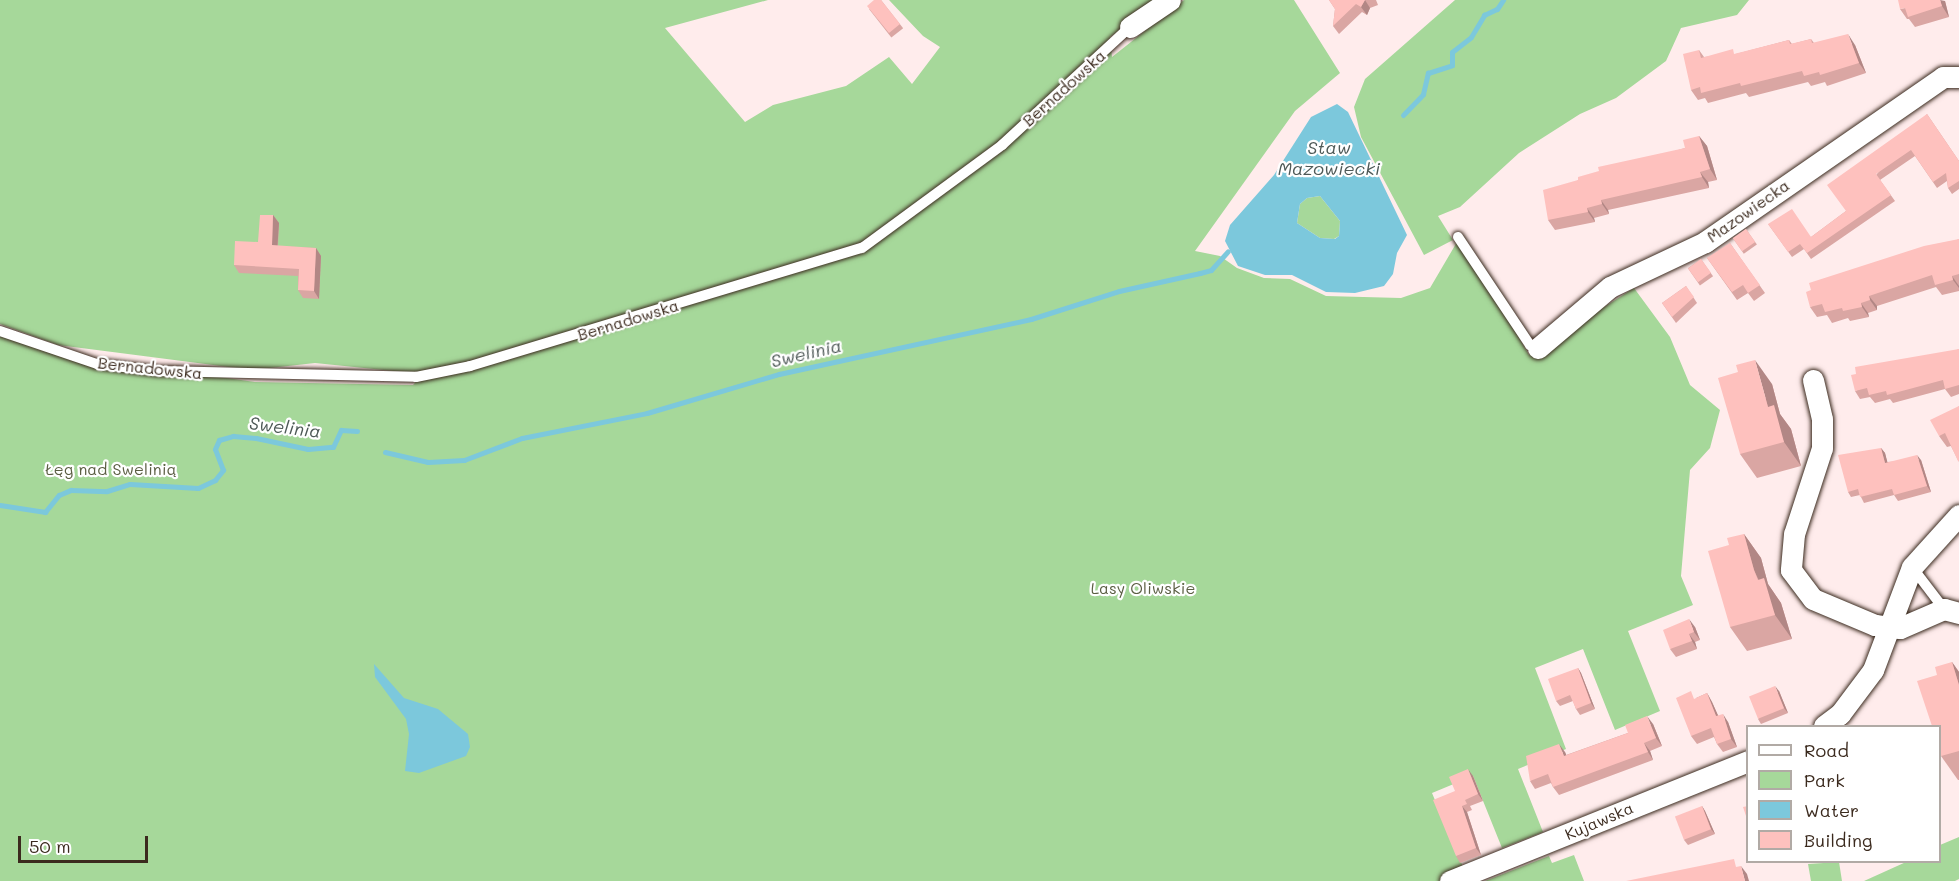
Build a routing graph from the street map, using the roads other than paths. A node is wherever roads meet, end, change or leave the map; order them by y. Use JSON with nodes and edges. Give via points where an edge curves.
{"nodes":[{"id":1,"x":1170,"y":0,"type":"edge"},
{"id":2,"x":1130,"y":27,"type":"joint"},
{"id":3,"x":1959,"y":77,"type":"edge"},
{"id":4,"x":1458,"y":237,"type":"dead end"},
{"id":5,"x":0,"y":331,"type":"edge"},
{"id":6,"x":1538,"y":348,"type":"joint"},
{"id":7,"x":1812,"y":380,"type":"dead end"},
{"id":8,"x":1959,"y":515,"type":"edge"},
{"id":9,"x":1911,"y":567,"type":"junction"},
{"id":10,"x":1952,"y":611,"type":"edge"},
{"id":11,"x":1886,"y":626,"type":"junction"},
{"id":12,"x":1825,"y":725,"type":"edge"},
{"id":13,"x":1746,"y":762,"type":"edge"},
{"id":14,"x":1450,"y":881,"type":"edge"}],
"edges":[{"from":1,"to":2,"type":"street","name":"Bernadowska"},
{"from":2,"to":5,"type":"lane","name":"Bernadowska","via":[[1002,145],[862,249],[470,366],[416,377],[159,371],[97,364]]},
{"from":3,"to":6,"type":"street","name":"Mazowiecka","via":[[1943,77],[1705,242],[1610,287]]},
{"from":4,"to":6,"type":"lane","via":[[1530,345]]},
{"from":7,"to":11,"type":"street","via":[[1822,419],[1822,447],[1794,534],[1791,570],[1814,599]]},
{"from":8,"to":9,"type":"street"},
{"from":9,"to":10,"type":"lane"},
{"from":9,"to":11,"type":"street"},
{"from":10,"to":11,"type":"street","via":[[1900,628]]},
{"from":11,"to":12,"type":"street","via":[[1872,670],[1840,714]]},
{"from":13,"to":14,"type":"street","name":"Kujawska"}]}
